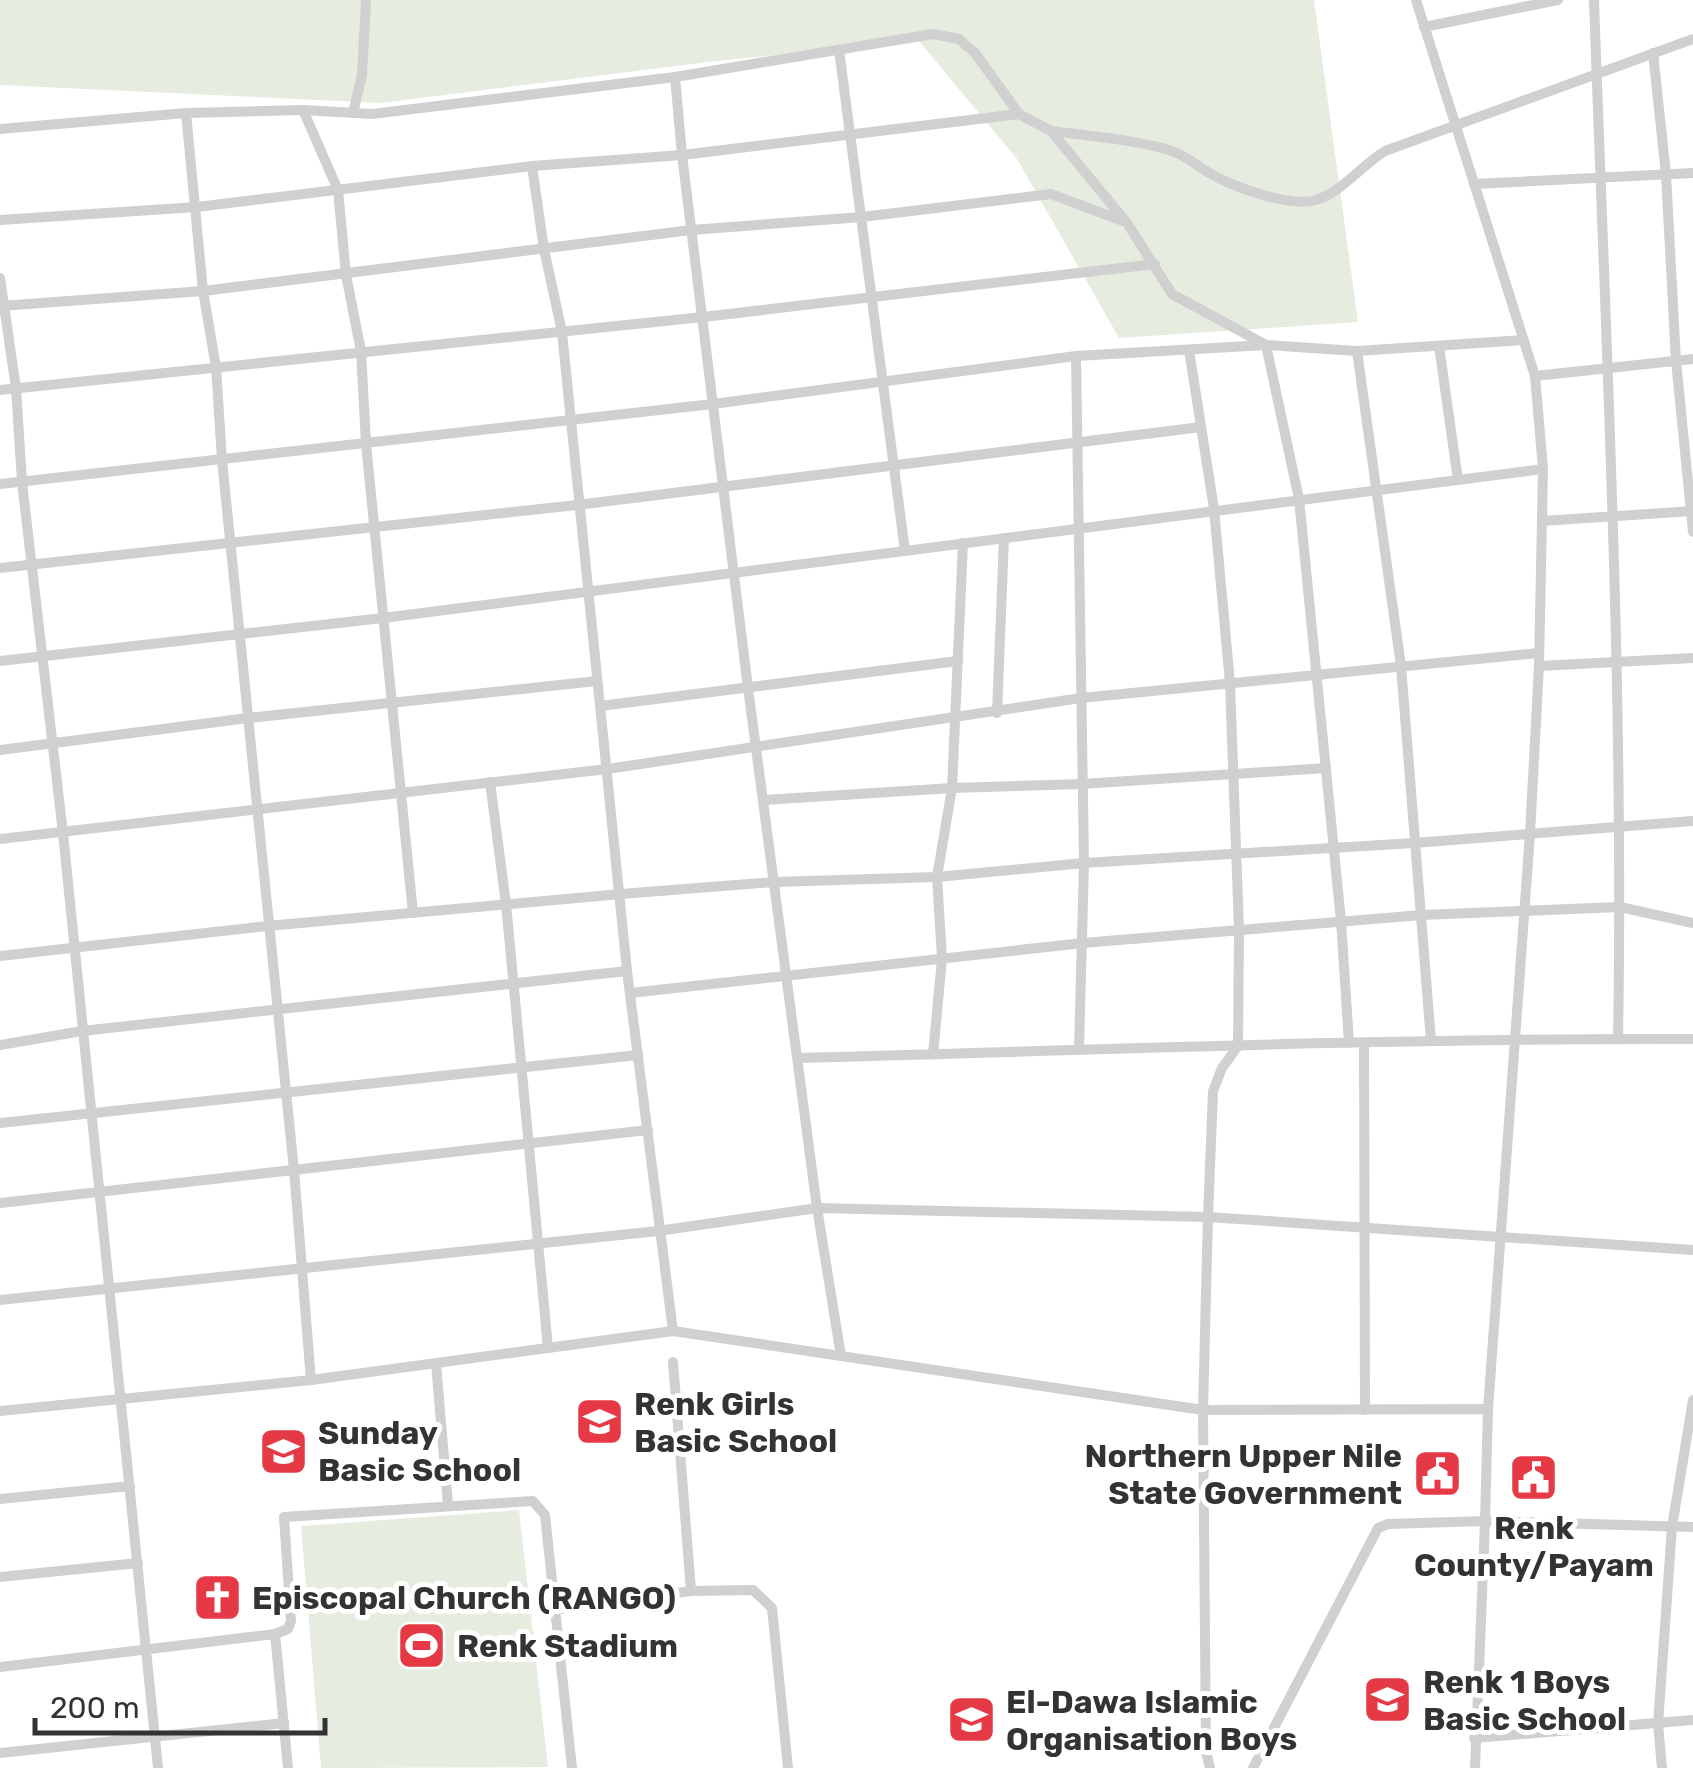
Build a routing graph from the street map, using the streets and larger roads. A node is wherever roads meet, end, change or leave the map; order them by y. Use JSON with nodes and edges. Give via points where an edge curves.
{"nodes":[{"id":1,"x":366,"y":0,"type":"edge"},
{"id":2,"x":1416,"y":0,"type":"edge"},
{"id":3,"x":1558,"y":0,"type":"edge"},
{"id":4,"x":1594,"y":0,"type":"edge"},
{"id":5,"x":1424,"y":27,"type":"junction"},
{"id":6,"x":1693,"y":39,"type":"edge"},
{"id":7,"x":839,"y":50,"type":"junction"},
{"id":8,"x":1653,"y":53,"type":"junction"},
{"id":9,"x":1596,"y":73,"type":"junction"},
{"id":10,"x":675,"y":77,"type":"junction"},
{"id":11,"x":303,"y":110,"type":"junction"},
{"id":12,"x":186,"y":113,"type":"junction"},
{"id":13,"x":353,"y":113,"type":"junction"},
{"id":14,"x":1019,"y":114,"type":"junction"},
{"id":15,"x":1455,"y":123,"type":"junction"},
{"id":16,"x":0,"y":129,"type":"edge"},
{"id":17,"x":1051,"y":130,"type":"junction"},
{"id":18,"x":849,"y":135,"type":"junction"},
{"id":19,"x":682,"y":154,"type":"junction"},
{"id":20,"x":532,"y":166,"type":"junction"},
{"id":21,"x":1693,"y":173,"type":"edge"},
{"id":22,"x":1666,"y":174,"type":"junction"},
{"id":23,"x":1600,"y":178,"type":"junction"},
{"id":24,"x":1474,"y":184,"type":"junction"},
{"id":25,"x":338,"y":190,"type":"junction"},
{"id":26,"x":198,"y":207,"type":"junction"},
{"id":27,"x":862,"y":217,"type":"junction"},
{"id":28,"x":0,"y":220,"type":"edge"},
{"id":29,"x":1128,"y":223,"type":"junction"},
{"id":30,"x":691,"y":230,"type":"junction"},
{"id":31,"x":544,"y":249,"type":"junction"},
{"id":32,"x":1155,"y":264,"type":"junction"},
{"id":33,"x":346,"y":275,"type":"junction"},
{"id":34,"x":0,"y":278,"type":"edge"},
{"id":35,"x":203,"y":291,"type":"junction"},
{"id":36,"x":871,"y":298,"type":"junction"},
{"id":37,"x":2,"y":306,"type":"edge"},
{"id":38,"x":703,"y":318,"type":"junction"},
{"id":39,"x":562,"y":332,"type":"junction"},
{"id":40,"x":1524,"y":340,"type":"junction"},
{"id":41,"x":1266,"y":345,"type":"junction"},
{"id":42,"x":1440,"y":346,"type":"junction"},
{"id":43,"x":1189,"y":350,"type":"junction"},
{"id":44,"x":360,"y":351,"type":"junction"},
{"id":45,"x":1356,"y":351,"type":"junction"},
{"id":46,"x":1076,"y":356,"type":"junction"},
{"id":47,"x":1693,"y":359,"type":"edge"},
{"id":48,"x":1676,"y":361,"type":"junction"},
{"id":49,"x":216,"y":366,"type":"junction"},
{"id":50,"x":1606,"y":368,"type":"junction"},
{"id":51,"x":1535,"y":376,"type":"junction"},
{"id":52,"x":882,"y":384,"type":"junction"},
{"id":53,"x":16,"y":388,"type":"junction"},
{"id":54,"x":0,"y":390,"type":"edge"},
{"id":55,"x":712,"y":404,"type":"junction"},
{"id":56,"x":571,"y":421,"type":"junction"},
{"id":57,"x":1201,"y":427,"type":"junction"},
{"id":58,"x":1076,"y":440,"type":"junction"},
{"id":59,"x":366,"y":444,"type":"junction"},
{"id":60,"x":222,"y":460,"type":"junction"},
{"id":61,"x":894,"y":466,"type":"junction"},
{"id":62,"x":1544,"y":469,"type":"junction"},
{"id":63,"x":1458,"y":480,"type":"junction"},
{"id":64,"x":22,"y":482,"type":"junction"},
{"id":65,"x":0,"y":484,"type":"edge"},
{"id":66,"x":723,"y":488,"type":"junction"},
{"id":67,"x":1379,"y":490,"type":"junction"},
{"id":68,"x":1299,"y":499,"type":"junction"},
{"id":69,"x":577,"y":505,"type":"junction"},
{"id":70,"x":1214,"y":509,"type":"junction"},
{"id":71,"x":1692,"y":511,"type":"edge"},
{"id":72,"x":1611,"y":516,"type":"junction"},
{"id":73,"x":1542,"y":521,"type":"junction"},
{"id":74,"x":374,"y":527,"type":"junction"},
{"id":75,"x":1078,"y":527,"type":"junction"},
{"id":76,"x":1693,"y":532,"type":"edge"},
{"id":77,"x":1004,"y":538,"type":"junction"},
{"id":78,"x":230,"y":543,"type":"junction"},
{"id":79,"x":963,"y":543,"type":"junction"},
{"id":80,"x":906,"y":551,"type":"junction"},
{"id":81,"x":31,"y":565,"type":"junction"},
{"id":82,"x":0,"y":568,"type":"edge"},
{"id":83,"x":733,"y":573,"type":"junction"},
{"id":84,"x":589,"y":592,"type":"junction"},
{"id":85,"x":382,"y":618,"type":"junction"},
{"id":86,"x":239,"y":634,"type":"junction"},
{"id":87,"x":1540,"y":654,"type":"junction"},
{"id":88,"x":41,"y":656,"type":"junction"},
{"id":89,"x":1693,"y":658,"type":"edge"},
{"id":90,"x":958,"y":660,"type":"junction"},
{"id":91,"x":0,"y":661,"type":"edge"},
{"id":92,"x":1616,"y":662,"type":"junction"},
{"id":93,"x":1401,"y":666,"type":"junction"},
{"id":94,"x":1539,"y":666,"type":"junction"},
{"id":95,"x":1317,"y":674,"type":"junction"},
{"id":96,"x":598,"y":681,"type":"junction"},
{"id":97,"x":1230,"y":683,"type":"junction"},
{"id":98,"x":748,"y":688,"type":"junction"},
{"id":99,"x":1081,"y":698,"type":"junction"},
{"id":100,"x":391,"y":703,"type":"junction"},
{"id":101,"x":600,"y":706,"type":"junction"},
{"id":102,"x":997,"y":713,"type":"junction"},
{"id":103,"x":248,"y":718,"type":"junction"},
{"id":104,"x":955,"y":718,"type":"junction"},
{"id":105,"x":52,"y":745,"type":"junction"},
{"id":106,"x":757,"y":746,"type":"junction"},
{"id":107,"x":0,"y":750,"type":"edge"},
{"id":108,"x":1326,"y":768,"type":"junction"},
{"id":109,"x":607,"y":770,"type":"junction"},
{"id":110,"x":1233,"y":772,"type":"junction"},
{"id":111,"x":490,"y":782,"type":"junction"},
{"id":112,"x":1082,"y":784,"type":"junction"},
{"id":113,"x":952,"y":788,"type":"junction"},
{"id":114,"x":402,"y":793,"type":"junction"},
{"id":115,"x":764,"y":800,"type":"junction"},
{"id":116,"x":257,"y":812,"type":"junction"},
{"id":117,"x":1693,"y":821,"type":"edge"},
{"id":118,"x":1619,"y":827,"type":"junction"},
{"id":119,"x":63,"y":833,"type":"junction"},
{"id":120,"x":1530,"y":834,"type":"junction"},
{"id":121,"x":0,"y":839,"type":"edge"},
{"id":122,"x":1414,"y":843,"type":"junction"},
{"id":123,"x":1334,"y":848,"type":"junction"},
{"id":124,"x":1237,"y":855,"type":"junction"},
{"id":125,"x":1084,"y":862,"type":"junction"},
{"id":126,"x":937,"y":877,"type":"junction"},
{"id":127,"x":774,"y":882,"type":"junction"},
{"id":128,"x":620,"y":894,"type":"junction"},
{"id":129,"x":506,"y":904,"type":"junction"},
{"id":130,"x":1620,"y":907,"type":"junction"},
{"id":131,"x":1525,"y":909,"type":"junction"},
{"id":132,"x":412,"y":913,"type":"junction"},
{"id":133,"x":1422,"y":915,"type":"junction"},
{"id":134,"x":1342,"y":921,"type":"junction"},
{"id":135,"x":1693,"y":924,"type":"edge"},
{"id":136,"x":267,"y":926,"type":"junction"},
{"id":137,"x":1239,"y":930,"type":"junction"},
{"id":138,"x":1083,"y":943,"type":"junction"},
{"id":139,"x":73,"y":947,"type":"junction"},
{"id":140,"x":0,"y":956,"type":"edge"},
{"id":141,"x":942,"y":959,"type":"junction"},
{"id":142,"x":628,"y":971,"type":"junction"},
{"id":143,"x":788,"y":975,"type":"junction"},
{"id":144,"x":512,"y":984,"type":"junction"},
{"id":145,"x":630,"y":994,"type":"junction"},
{"id":146,"x":278,"y":1009,"type":"junction"},
{"id":147,"x":82,"y":1031,"type":"junction"},
{"id":148,"x":1618,"y":1039,"type":"junction"},
{"id":149,"x":1693,"y":1039,"type":"edge"},
{"id":150,"x":1514,"y":1040,"type":"junction"},
{"id":151,"x":1431,"y":1042,"type":"junction"},
{"id":152,"x":1349,"y":1043,"type":"junction"},
{"id":153,"x":1364,"y":1043,"type":"junction"},
{"id":154,"x":0,"y":1045,"type":"edge"},
{"id":155,"x":1238,"y":1046,"type":"junction"},
{"id":156,"x":1080,"y":1048,"type":"junction"},
{"id":157,"x":933,"y":1054,"type":"junction"},
{"id":158,"x":638,"y":1055,"type":"junction"},
{"id":159,"x":798,"y":1058,"type":"junction"},
{"id":160,"x":521,"y":1068,"type":"junction"},
{"id":161,"x":286,"y":1093,"type":"junction"},
{"id":162,"x":91,"y":1114,"type":"junction"},
{"id":163,"x":0,"y":1124,"type":"edge"},
{"id":164,"x":648,"y":1130,"type":"junction"},
{"id":165,"x":528,"y":1144,"type":"junction"},
{"id":166,"x":294,"y":1170,"type":"junction"},
{"id":167,"x":100,"y":1192,"type":"junction"},
{"id":168,"x":0,"y":1204,"type":"edge"},
{"id":169,"x":818,"y":1208,"type":"junction"},
{"id":170,"x":1208,"y":1217,"type":"junction"},
{"id":171,"x":1367,"y":1227,"type":"junction"},
{"id":172,"x":658,"y":1231,"type":"junction"},
{"id":173,"x":1500,"y":1235,"type":"junction"},
{"id":174,"x":537,"y":1244,"type":"junction"},
{"id":175,"x":1693,"y":1250,"type":"edge"},
{"id":176,"x":302,"y":1269,"type":"junction"},
{"id":177,"x":110,"y":1290,"type":"junction"},
{"id":178,"x":0,"y":1300,"type":"edge"},
{"id":179,"x":673,"y":1331,"type":"junction"},
{"id":180,"x":548,"y":1348,"type":"junction"},
{"id":181,"x":840,"y":1356,"type":"junction"},
{"id":182,"x":672,"y":1362,"type":"dead end"},
{"id":183,"x":436,"y":1364,"type":"junction"},
{"id":184,"x":311,"y":1380,"type":"junction"},
{"id":185,"x":121,"y":1399,"type":"junction"},
{"id":186,"x":1693,"y":1400,"type":"edge"},
{"id":187,"x":1488,"y":1409,"type":"junction"},
{"id":188,"x":1203,"y":1410,"type":"junction"},
{"id":189,"x":1365,"y":1410,"type":"junction"},
{"id":190,"x":0,"y":1411,"type":"edge"},
{"id":191,"x":130,"y":1486,"type":"junction"},
{"id":192,"x":0,"y":1498,"type":"edge"},
{"id":193,"x":448,"y":1505,"type":"junction"},
{"id":194,"x":1485,"y":1520,"type":"junction"},
{"id":195,"x":1672,"y":1527,"type":"junction"},
{"id":196,"x":1693,"y":1527,"type":"edge"},
{"id":197,"x":138,"y":1562,"type":"junction"},
{"id":198,"x":0,"y":1576,"type":"edge"},
{"id":199,"x":690,"y":1591,"type":"junction"},
{"id":200,"x":556,"y":1609,"type":"junction"},
{"id":201,"x":275,"y":1634,"type":"junction"},
{"id":202,"x":146,"y":1650,"type":"junction"},
{"id":203,"x":0,"y":1667,"type":"edge"},
{"id":204,"x":1693,"y":1720,"type":"edge"},
{"id":205,"x":284,"y":1724,"type":"junction"},
{"id":206,"x":1658,"y":1724,"type":"junction"},
{"id":207,"x":156,"y":1736,"type":"junction"},
{"id":208,"x":1474,"y":1738,"type":"junction"},
{"id":209,"x":0,"y":1753,"type":"edge"},
{"id":210,"x":158,"y":1768,"type":"edge"},
{"id":211,"x":288,"y":1768,"type":"edge"},
{"id":212,"x":572,"y":1768,"type":"edge"},
{"id":213,"x":788,"y":1768,"type":"edge"},
{"id":214,"x":1210,"y":1768,"type":"edge"},
{"id":215,"x":1253,"y":1768,"type":"edge"},
{"id":216,"x":1475,"y":1768,"type":"edge"},
{"id":217,"x":1662,"y":1768,"type":"edge"}],
"edges":[{"from":1,"to":13,"type":"street"},
{"from":2,"to":5,"type":"street"},
{"from":3,"to":5,"type":"street"},
{"from":4,"to":9,"type":"street"},
{"from":5,"to":15,"type":"street"},
{"from":6,"to":8,"type":"street"},
{"from":7,"to":10,"type":"street"},
{"from":7,"to":14,"type":"street","via":[[933,34],[959,39]]},
{"from":7,"to":18,"type":"street"},
{"from":8,"to":9,"type":"street"},
{"from":8,"to":22,"type":"street"},
{"from":9,"to":15,"type":"street"},
{"from":9,"to":23,"type":"street"},
{"from":10,"to":13,"type":"street"},
{"from":10,"to":19,"type":"street"},
{"from":11,"to":12,"type":"street"},
{"from":11,"to":13,"type":"street"},
{"from":11,"to":25,"type":"street"},
{"from":12,"to":16,"type":"street"},
{"from":12,"to":26,"type":"street"},
{"from":14,"to":17,"type":"street"},
{"from":14,"to":18,"type":"street"},
{"from":15,"to":17,"type":"street","via":[[1385,151],[1334,192],[1299,202],[1208,172],[1186,155]]},
{"from":15,"to":24,"type":"street"},
{"from":17,"to":29,"type":"street"},
{"from":18,"to":19,"type":"street"},
{"from":18,"to":27,"type":"street"},
{"from":19,"to":20,"type":"street"},
{"from":19,"to":30,"type":"street"},
{"from":20,"to":25,"type":"street"},
{"from":20,"to":31,"type":"street"},
{"from":21,"to":22,"type":"street"},
{"from":22,"to":23,"type":"street"},
{"from":22,"to":48,"type":"street"},
{"from":23,"to":24,"type":"street"},
{"from":23,"to":50,"type":"street"},
{"from":24,"to":40,"type":"street"},
{"from":25,"to":26,"type":"street"},
{"from":25,"to":33,"type":"street"},
{"from":26,"to":28,"type":"street"},
{"from":26,"to":35,"type":"street"},
{"from":27,"to":29,"type":"street","via":[[1050,194]]},
{"from":27,"to":30,"type":"street"},
{"from":27,"to":36,"type":"street"},
{"from":29,"to":32,"type":"street"},
{"from":30,"to":31,"type":"street"},
{"from":30,"to":38,"type":"street"},
{"from":31,"to":33,"type":"street"},
{"from":31,"to":39,"type":"street"},
{"from":32,"to":36,"type":"street"},
{"from":32,"to":41,"type":"street","via":[[1172,294]]},
{"from":33,"to":35,"type":"street"},
{"from":33,"to":44,"type":"street"},
{"from":34,"to":37,"type":"street"},
{"from":35,"to":37,"type":"street"},
{"from":35,"to":49,"type":"street"},
{"from":36,"to":38,"type":"street"},
{"from":36,"to":52,"type":"street"},
{"from":37,"to":53,"type":"street"},
{"from":38,"to":39,"type":"street"},
{"from":38,"to":55,"type":"street"},
{"from":39,"to":44,"type":"street"},
{"from":39,"to":56,"type":"street"},
{"from":40,"to":42,"type":"street"},
{"from":40,"to":51,"type":"street"},
{"from":41,"to":43,"type":"street"},
{"from":41,"to":45,"type":"street"},
{"from":41,"to":68,"type":"street"},
{"from":42,"to":45,"type":"street"},
{"from":42,"to":63,"type":"street"},
{"from":43,"to":46,"type":"street"},
{"from":43,"to":57,"type":"street"},
{"from":44,"to":49,"type":"street"},
{"from":44,"to":59,"type":"street"},
{"from":45,"to":67,"type":"street"},
{"from":46,"to":52,"type":"street"},
{"from":46,"to":58,"type":"street"},
{"from":47,"to":48,"type":"street"},
{"from":48,"to":50,"type":"street"},
{"from":48,"to":71,"type":"street"},
{"from":49,"to":53,"type":"street"},
{"from":49,"to":60,"type":"street"},
{"from":50,"to":51,"type":"street"},
{"from":50,"to":72,"type":"street"},
{"from":51,"to":62,"type":"street"},
{"from":52,"to":55,"type":"street"},
{"from":52,"to":61,"type":"street"},
{"from":53,"to":54,"type":"street"},
{"from":53,"to":64,"type":"street"},
{"from":55,"to":56,"type":"street"},
{"from":55,"to":66,"type":"street"},
{"from":56,"to":59,"type":"street"},
{"from":56,"to":69,"type":"street"},
{"from":57,"to":58,"type":"street"},
{"from":57,"to":70,"type":"street"},
{"from":58,"to":61,"type":"street"},
{"from":58,"to":75,"type":"street"},
{"from":59,"to":60,"type":"street"},
{"from":59,"to":74,"type":"street"},
{"from":60,"to":64,"type":"street"},
{"from":60,"to":78,"type":"street"},
{"from":61,"to":66,"type":"street"},
{"from":61,"to":80,"type":"street"},
{"from":62,"to":63,"type":"street"},
{"from":62,"to":73,"type":"street"},
{"from":63,"to":67,"type":"street"},
{"from":64,"to":65,"type":"street"},
{"from":64,"to":81,"type":"street"},
{"from":66,"to":69,"type":"street"},
{"from":66,"to":83,"type":"street"},
{"from":67,"to":68,"type":"street"},
{"from":67,"to":93,"type":"street"},
{"from":68,"to":70,"type":"street"},
{"from":68,"to":95,"type":"street"},
{"from":69,"to":74,"type":"street"},
{"from":69,"to":84,"type":"street"},
{"from":70,"to":75,"type":"street"},
{"from":70,"to":97,"type":"street"},
{"from":71,"to":72,"type":"street"},
{"from":71,"to":76,"type":"street"},
{"from":72,"to":73,"type":"street"},
{"from":72,"to":92,"type":"street"},
{"from":73,"to":87,"type":"street"},
{"from":74,"to":78,"type":"street"},
{"from":74,"to":85,"type":"street"},
{"from":75,"to":77,"type":"street"},
{"from":75,"to":99,"type":"street"},
{"from":77,"to":79,"type":"street"},
{"from":77,"to":102,"type":"street"},
{"from":78,"to":81,"type":"street"},
{"from":78,"to":86,"type":"street"},
{"from":79,"to":80,"type":"street"},
{"from":79,"to":90,"type":"street"},
{"from":80,"to":83,"type":"street"},
{"from":81,"to":82,"type":"street"},
{"from":81,"to":88,"type":"street"},
{"from":83,"to":84,"type":"street"},
{"from":83,"to":98,"type":"street"},
{"from":84,"to":85,"type":"street"},
{"from":84,"to":96,"type":"street"},
{"from":85,"to":86,"type":"street"},
{"from":85,"to":100,"type":"street"},
{"from":86,"to":88,"type":"street"},
{"from":86,"to":103,"type":"street"},
{"from":87,"to":93,"type":"street"},
{"from":87,"to":94,"type":"street"},
{"from":88,"to":91,"type":"street"},
{"from":88,"to":105,"type":"street"},
{"from":89,"to":92,"type":"street"},
{"from":90,"to":98,"type":"street"},
{"from":90,"to":104,"type":"street"},
{"from":92,"to":94,"type":"street"},
{"from":92,"to":118,"type":"street"},
{"from":93,"to":95,"type":"street"},
{"from":93,"to":122,"type":"street"},
{"from":94,"to":120,"type":"street"},
{"from":95,"to":97,"type":"street"},
{"from":95,"to":108,"type":"street"},
{"from":96,"to":100,"type":"street"},
{"from":96,"to":101,"type":"street"},
{"from":97,"to":99,"type":"street"},
{"from":97,"to":110,"type":"street"},
{"from":98,"to":101,"type":"street"},
{"from":98,"to":106,"type":"street"},
{"from":99,"to":102,"type":"street"},
{"from":99,"to":112,"type":"street"},
{"from":100,"to":103,"type":"street"},
{"from":100,"to":114,"type":"street"},
{"from":101,"to":109,"type":"street"},
{"from":102,"to":104,"type":"street"},
{"from":103,"to":105,"type":"street"},
{"from":103,"to":116,"type":"street"},
{"from":104,"to":106,"type":"street"},
{"from":104,"to":113,"type":"street"},
{"from":105,"to":107,"type":"street"},
{"from":105,"to":119,"type":"street"},
{"from":106,"to":109,"type":"street"},
{"from":106,"to":115,"type":"street"},
{"from":108,"to":110,"type":"street"},
{"from":108,"to":123,"type":"street"},
{"from":109,"to":111,"type":"street"},
{"from":109,"to":128,"type":"street"},
{"from":110,"to":112,"type":"street"},
{"from":110,"to":124,"type":"street"},
{"from":111,"to":114,"type":"street"},
{"from":111,"to":129,"type":"street"},
{"from":112,"to":113,"type":"street"},
{"from":112,"to":125,"type":"street"},
{"from":113,"to":115,"type":"street"},
{"from":113,"to":126,"type":"street"},
{"from":114,"to":116,"type":"street"},
{"from":114,"to":132,"type":"street"},
{"from":115,"to":127,"type":"street"},
{"from":116,"to":119,"type":"street"},
{"from":116,"to":136,"type":"street"},
{"from":117,"to":118,"type":"street"},
{"from":118,"to":120,"type":"street"},
{"from":118,"to":130,"type":"street"},
{"from":119,"to":121,"type":"street"},
{"from":119,"to":139,"type":"street"},
{"from":120,"to":122,"type":"street"},
{"from":120,"to":131,"type":"street"},
{"from":122,"to":123,"type":"street"},
{"from":122,"to":133,"type":"street"},
{"from":123,"to":124,"type":"street"},
{"from":123,"to":134,"type":"street"},
{"from":124,"to":125,"type":"street"},
{"from":124,"to":137,"type":"street"},
{"from":125,"to":126,"type":"street"},
{"from":125,"to":138,"type":"street"},
{"from":126,"to":127,"type":"street"},
{"from":126,"to":141,"type":"street"},
{"from":127,"to":128,"type":"street"},
{"from":127,"to":143,"type":"street"},
{"from":128,"to":129,"type":"street"},
{"from":128,"to":142,"type":"street"},
{"from":129,"to":132,"type":"street"},
{"from":129,"to":144,"type":"street"},
{"from":130,"to":131,"type":"street"},
{"from":130,"to":135,"type":"street"},
{"from":130,"to":148,"type":"street"},
{"from":131,"to":133,"type":"street"},
{"from":131,"to":150,"type":"street"},
{"from":132,"to":136,"type":"street"},
{"from":133,"to":134,"type":"street"},
{"from":133,"to":151,"type":"street"},
{"from":134,"to":137,"type":"street"},
{"from":134,"to":152,"type":"street"},
{"from":136,"to":139,"type":"street"},
{"from":136,"to":146,"type":"street"},
{"from":137,"to":138,"type":"street"},
{"from":137,"to":155,"type":"street"},
{"from":138,"to":141,"type":"street"},
{"from":138,"to":156,"type":"street"},
{"from":139,"to":140,"type":"street"},
{"from":139,"to":147,"type":"street"},
{"from":141,"to":143,"type":"street"},
{"from":141,"to":157,"type":"street"},
{"from":142,"to":144,"type":"street"},
{"from":142,"to":145,"type":"street"},
{"from":143,"to":145,"type":"street"},
{"from":143,"to":159,"type":"street"},
{"from":144,"to":146,"type":"street"},
{"from":144,"to":160,"type":"street"},
{"from":145,"to":158,"type":"street"},
{"from":146,"to":147,"type":"street"},
{"from":146,"to":161,"type":"street"},
{"from":147,"to":154,"type":"street"},
{"from":147,"to":162,"type":"street"},
{"from":148,"to":149,"type":"street"},
{"from":148,"to":150,"type":"street"},
{"from":150,"to":151,"type":"street"},
{"from":150,"to":173,"type":"street"},
{"from":151,"to":153,"type":"street"},
{"from":152,"to":153,"type":"street"},
{"from":152,"to":155,"type":"street"},
{"from":153,"to":171,"type":"street"},
{"from":155,"to":156,"type":"street"},
{"from":155,"to":170,"type":"street","via":[[1214,1092]]},
{"from":156,"to":157,"type":"street"},
{"from":157,"to":159,"type":"street"},
{"from":158,"to":160,"type":"street"},
{"from":158,"to":164,"type":"street"},
{"from":159,"to":169,"type":"street"},
{"from":160,"to":161,"type":"street"},
{"from":160,"to":165,"type":"street"},
{"from":161,"to":162,"type":"street"},
{"from":161,"to":166,"type":"street"},
{"from":162,"to":163,"type":"street"},
{"from":162,"to":167,"type":"street"},
{"from":164,"to":165,"type":"street"},
{"from":164,"to":172,"type":"street"},
{"from":165,"to":166,"type":"street"},
{"from":165,"to":174,"type":"street"},
{"from":166,"to":167,"type":"street"},
{"from":166,"to":176,"type":"street"},
{"from":167,"to":168,"type":"street"},
{"from":167,"to":177,"type":"street"},
{"from":169,"to":170,"type":"street"},
{"from":169,"to":172,"type":"street"},
{"from":169,"to":181,"type":"street"},
{"from":170,"to":171,"type":"street"},
{"from":170,"to":188,"type":"street"},
{"from":171,"to":173,"type":"street"},
{"from":171,"to":189,"type":"street"},
{"from":172,"to":174,"type":"street"},
{"from":172,"to":179,"type":"street"},
{"from":173,"to":175,"type":"street"},
{"from":173,"to":187,"type":"street"},
{"from":174,"to":176,"type":"street"},
{"from":174,"to":180,"type":"street"},
{"from":176,"to":177,"type":"street"},
{"from":176,"to":184,"type":"street"},
{"from":177,"to":178,"type":"street"},
{"from":177,"to":185,"type":"street"},
{"from":179,"to":180,"type":"street"},
{"from":179,"to":181,"type":"street"},
{"from":180,"to":183,"type":"street"},
{"from":181,"to":188,"type":"street"},
{"from":182,"to":199,"type":"street"},
{"from":183,"to":184,"type":"street"},
{"from":183,"to":193,"type":"street"},
{"from":184,"to":185,"type":"street"},
{"from":185,"to":190,"type":"street"},
{"from":185,"to":191,"type":"street"},
{"from":186,"to":195,"type":"street"},
{"from":187,"to":189,"type":"street"},
{"from":187,"to":194,"type":"street"},
{"from":188,"to":189,"type":"street"},
{"from":188,"to":214,"type":"street"},
{"from":191,"to":192,"type":"street"},
{"from":191,"to":197,"type":"street"},
{"from":193,"to":200,"type":"street","via":[[533,1501],[540,1507]]},
{"from":193,"to":201,"type":"street","via":[[284,1517],[291,1621]]},
{"from":194,"to":195,"type":"street"},
{"from":194,"to":208,"type":"street"},
{"from":194,"to":215,"type":"street","via":[[1378,1528]]},
{"from":195,"to":196,"type":"street"},
{"from":195,"to":206,"type":"street"},
{"from":197,"to":198,"type":"street"},
{"from":197,"to":202,"type":"street"},
{"from":199,"to":200,"type":"street"},
{"from":199,"to":213,"type":"street","via":[[753,1590],[772,1608]]},
{"from":200,"to":212,"type":"street"},
{"from":201,"to":202,"type":"street"},
{"from":201,"to":205,"type":"street"},
{"from":202,"to":203,"type":"street"},
{"from":202,"to":207,"type":"street"},
{"from":204,"to":206,"type":"street"},
{"from":205,"to":207,"type":"street"},
{"from":205,"to":211,"type":"street"},
{"from":206,"to":208,"type":"street"},
{"from":206,"to":217,"type":"street"},
{"from":207,"to":209,"type":"street"},
{"from":207,"to":210,"type":"street"},
{"from":208,"to":216,"type":"street"}]}
